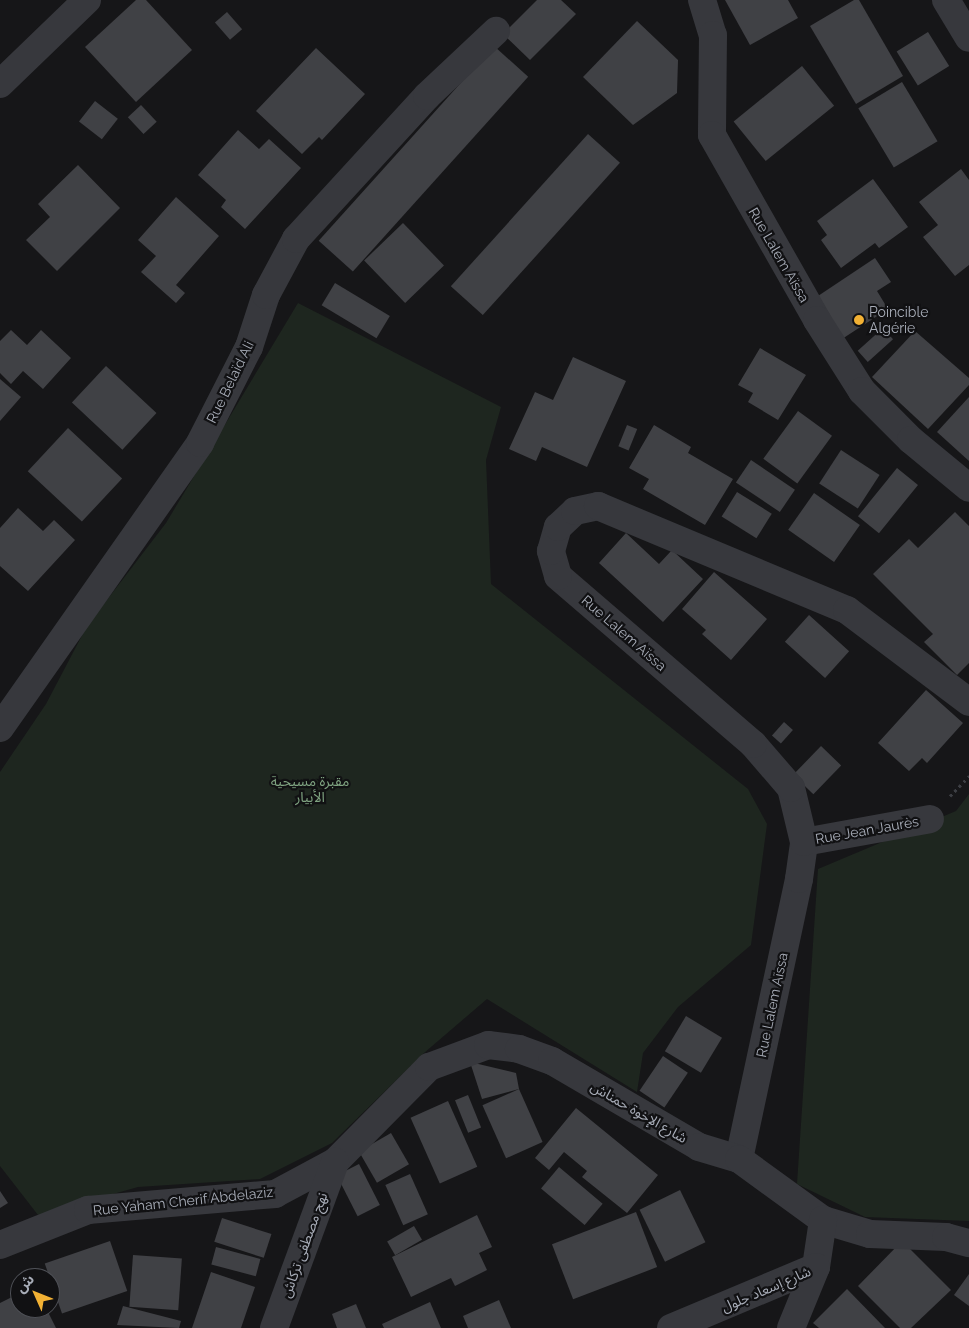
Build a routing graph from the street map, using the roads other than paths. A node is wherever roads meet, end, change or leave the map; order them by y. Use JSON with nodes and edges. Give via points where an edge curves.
{"nodes":[{"id":1,"x":88,"y":0,"type":"edge"},
{"id":2,"x":702,"y":0,"type":"edge"},
{"id":3,"x":946,"y":0,"type":"edge"},
{"id":4,"x":496,"y":31,"type":"dead end"},
{"id":5,"x":969,"y":38,"type":"edge"},
{"id":6,"x":0,"y":84,"type":"edge"},
{"id":7,"x":969,"y":488,"type":"edge"},
{"id":8,"x":969,"y":702,"type":"edge"},
{"id":9,"x":0,"y":728,"type":"edge"},
{"id":10,"x":930,"y":818,"type":"dead end"},
{"id":11,"x":804,"y":842,"type":"junction"},
{"id":12,"x":739,"y":1159,"type":"junction"},
{"id":13,"x":335,"y":1162,"type":"junction"},
{"id":14,"x":823,"y":1220,"type":"junction"},
{"id":15,"x":969,"y":1243,"type":"edge"},
{"id":16,"x":0,"y":1245,"type":"edge"},
{"id":17,"x":816,"y":1267,"type":"junction"},
{"id":18,"x":274,"y":1328,"type":"edge"},
{"id":19,"x":671,"y":1328,"type":"edge"},
{"id":20,"x":791,"y":1328,"type":"edge"}],
"edges":[{"from":1,"to":6,"type":"street"},
{"from":2,"to":7,"type":"street","name":"Rue Lalem Aïssa","via":[[713,35],[712,135],[807,303],[862,391],[911,440]]},
{"from":3,"to":5,"type":"street"},
{"from":4,"to":9,"type":"street","name":"Rue Belaïd Ali","via":[[427,96],[296,239],[266,295],[249,347],[200,443]]},
{"from":8,"to":11,"type":"street","name":"Rue Lalem Aïssa","via":[[847,610],[598,506],[575,511],[558,527],[551,551],[558,576],[753,744],[791,788]]},
{"from":10,"to":11,"type":"street","name":"Rue Jean Jaurès"},
{"from":11,"to":12,"type":"street","name":"Rue Lalem Aïssa","via":[[799,879]]},
{"from":12,"to":13,"type":"street","name":"شارع الإخوة حمناش","via":[[699,1147],[552,1062],[519,1048],[488,1045],[429,1067]]},
{"from":12,"to":14,"type":"street","name":"شارع الإخوة حمناش"},
{"from":13,"to":16,"type":"street","name":"Rue Yaham Cherif Abdelaziz","via":[[275,1194],[88,1210]]},
{"from":13,"to":18,"type":"street","name":"نهج مصطفى تركاش"},
{"from":14,"to":15,"type":"street","name":"شارع الإخوة حمناش","via":[[870,1234],[946,1237]]},
{"from":14,"to":17,"type":"street","name":"شارع إسعاد جلول"},
{"from":17,"to":19,"type":"street","name":"شارع إسعاد جلول"},
{"from":17,"to":20,"type":"street"}]}
